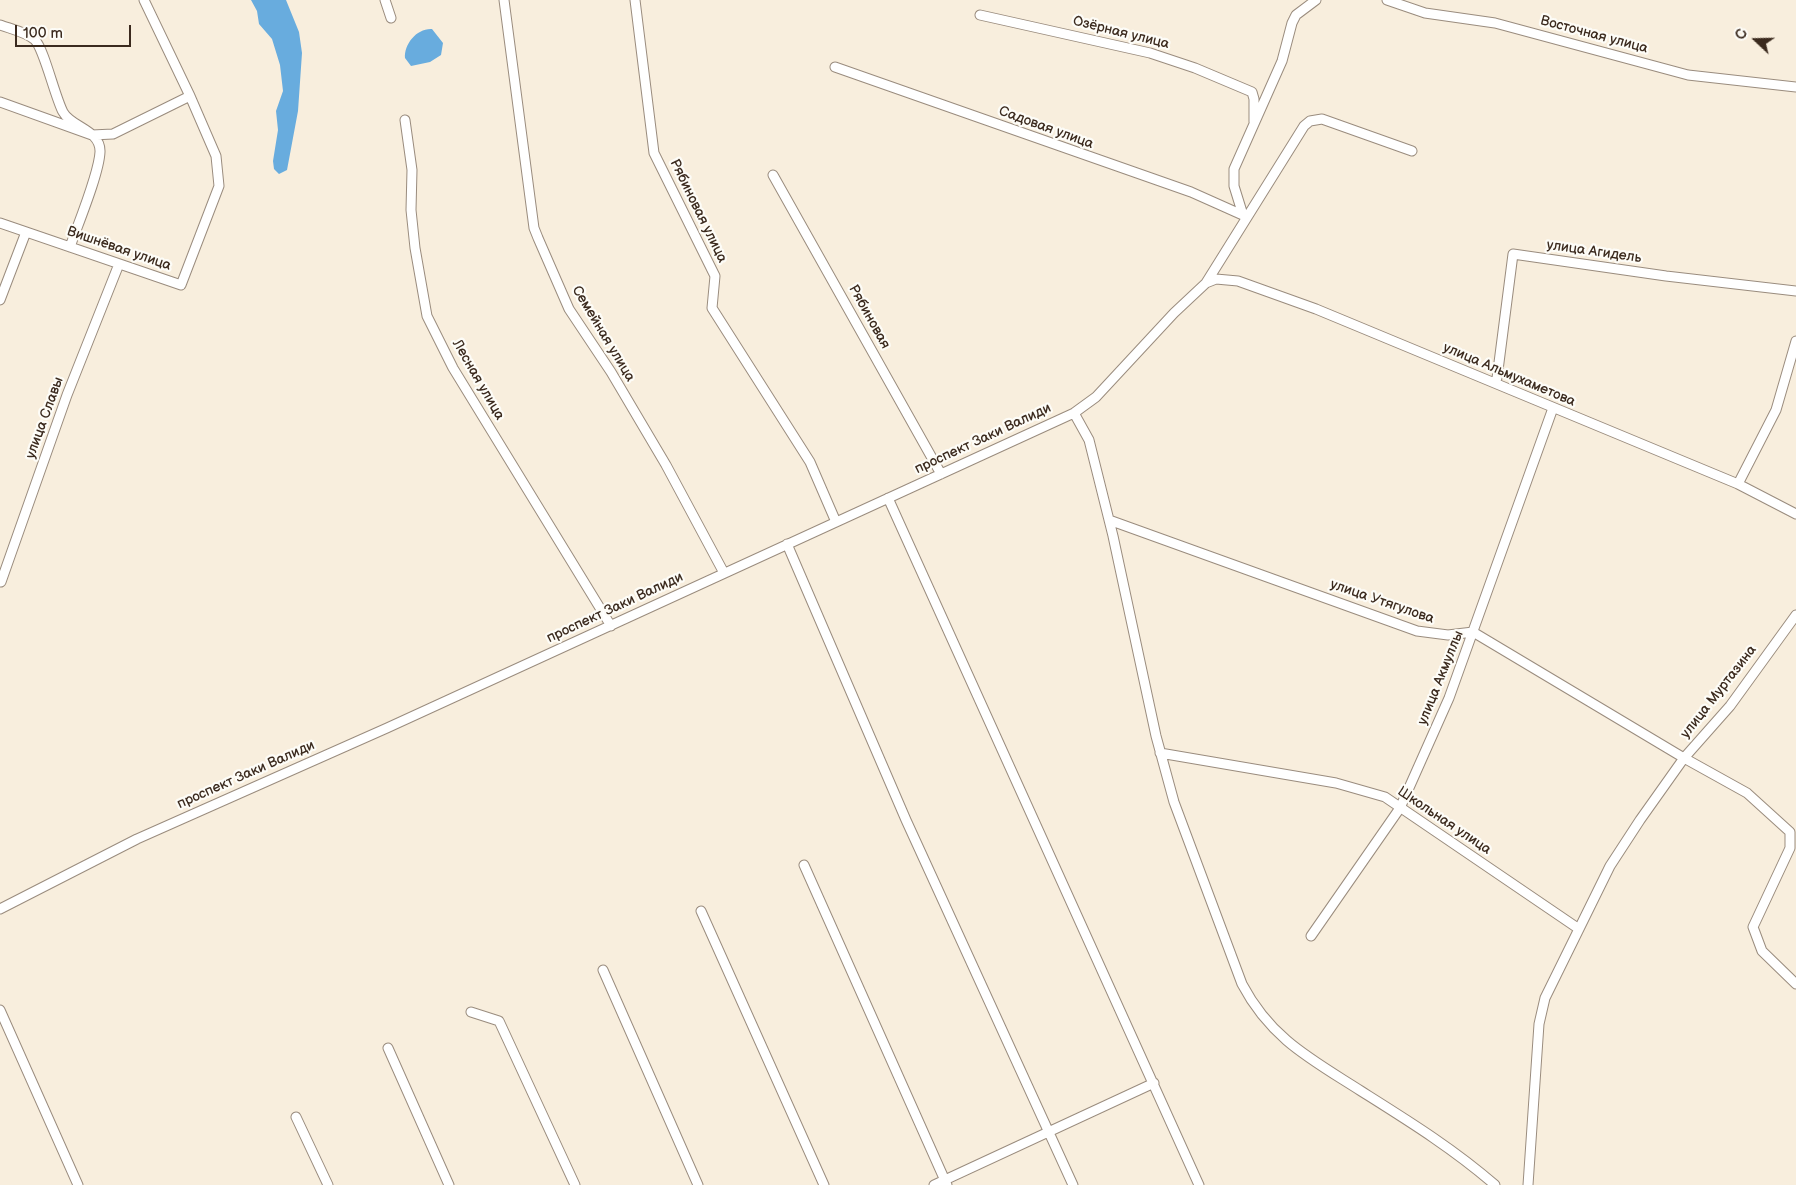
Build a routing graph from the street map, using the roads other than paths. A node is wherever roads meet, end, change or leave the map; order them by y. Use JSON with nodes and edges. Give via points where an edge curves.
{"nodes":[{"id":1,"x":144,"y":0,"type":"edge"},
{"id":2,"x":385,"y":0,"type":"edge"},
{"id":3,"x":504,"y":0,"type":"edge"},
{"id":4,"x":635,"y":0,"type":"edge"},
{"id":5,"x":1316,"y":0,"type":"edge"},
{"id":6,"x":1387,"y":0,"type":"edge"},
{"id":7,"x":980,"y":15,"type":"dead end"},
{"id":8,"x":392,"y":18,"type":"dead end"},
{"id":9,"x":0,"y":25,"type":"edge"},
{"id":10,"x":835,"y":67,"type":"dead end"},
{"id":11,"x":1796,"y":87,"type":"edge"},
{"id":12,"x":190,"y":96,"type":"junction"},
{"id":13,"x":0,"y":102,"type":"edge"},
{"id":14,"x":405,"y":120,"type":"dead end"},
{"id":15,"x":1254,"y":122,"type":"junction"},
{"id":16,"x":92,"y":135,"type":"junction"},
{"id":17,"x":1412,"y":151,"type":"dead end"},
{"id":18,"x":773,"y":175,"type":"dead end"},
{"id":19,"x":1245,"y":216,"type":"junction"},
{"id":20,"x":0,"y":223,"type":"edge"},
{"id":21,"x":26,"y":232,"type":"junction"},
{"id":22,"x":70,"y":247,"type":"junction"},
{"id":23,"x":119,"y":264,"type":"junction"},
{"id":24,"x":1206,"y":283,"type":"junction"},
{"id":25,"x":1796,"y":291,"type":"edge"},
{"id":26,"x":0,"y":300,"type":"edge"},
{"id":27,"x":1796,"y":340,"type":"edge"},
{"id":28,"x":1497,"y":378,"type":"dead end"},
{"id":29,"x":1553,"y":408,"type":"junction"},
{"id":30,"x":1074,"y":412,"type":"junction"},
{"id":31,"x":941,"y":474,"type":"junction"},
{"id":32,"x":1738,"y":484,"type":"junction"},
{"id":33,"x":888,"y":498,"type":"junction"},
{"id":34,"x":1796,"y":514,"type":"edge"},
{"id":35,"x":1109,"y":520,"type":"junction"},
{"id":36,"x":836,"y":522,"type":"junction"},
{"id":37,"x":787,"y":544,"type":"junction"},
{"id":38,"x":724,"y":573,"type":"junction"},
{"id":39,"x":1,"y":582,"type":"edge"},
{"id":40,"x":1796,"y":615,"type":"edge"},
{"id":41,"x":611,"y":626,"type":"junction"},
{"id":42,"x":1473,"y":632,"type":"junction"},
{"id":43,"x":1160,"y":753,"type":"junction"},
{"id":44,"x":1684,"y":758,"type":"junction"},
{"id":45,"x":1400,"y":808,"type":"junction"},
{"id":46,"x":804,"y":865,"type":"dead end"},
{"id":47,"x":0,"y":909,"type":"edge"},
{"id":48,"x":701,"y":910,"type":"dead end"},
{"id":49,"x":1579,"y":929,"type":"junction"},
{"id":50,"x":1311,"y":936,"type":"dead end"},
{"id":51,"x":603,"y":970,"type":"dead end"},
{"id":52,"x":1796,"y":984,"type":"edge"},
{"id":53,"x":0,"y":1010,"type":"edge"},
{"id":54,"x":471,"y":1012,"type":"dead end"},
{"id":55,"x":388,"y":1048,"type":"dead end"},
{"id":56,"x":1154,"y":1083,"type":"junction"},
{"id":57,"x":296,"y":1117,"type":"dead end"},
{"id":58,"x":1049,"y":1131,"type":"junction"},
{"id":59,"x":946,"y":1182,"type":"edge"},
{"id":60,"x":78,"y":1185,"type":"edge"},
{"id":61,"x":328,"y":1185,"type":"edge"},
{"id":62,"x":449,"y":1185,"type":"edge"},
{"id":63,"x":575,"y":1185,"type":"edge"},
{"id":64,"x":698,"y":1185,"type":"edge"},
{"id":65,"x":824,"y":1185,"type":"edge"},
{"id":66,"x":934,"y":1185,"type":"edge"},
{"id":67,"x":1073,"y":1185,"type":"edge"},
{"id":68,"x":1199,"y":1185,"type":"edge"},
{"id":69,"x":1494,"y":1185,"type":"edge"},
{"id":70,"x":1528,"y":1185,"type":"edge"}],
"edges":[{"from":1,"to":12,"type":"street"},
{"from":2,"to":8,"type":"street"},
{"from":3,"to":38,"type":"street","name":"Семейная улица","via":[[536,233],[569,309],[666,465]]},
{"from":4,"to":36,"type":"street","name":"Рябиновая улица","via":[[654,153],[715,276],[712,308],[810,462]]},
{"from":5,"to":15,"type":"street","via":[[1296,15],[1282,61]]},
{"from":6,"to":11,"type":"street","name":"Восточная улица","via":[[1425,13],[1495,23],[1688,75]]},
{"from":7,"to":15,"type":"street","name":"Озёрная улица","via":[[1150,53],[1195,68],[1252,92]]},
{"from":9,"to":16,"type":"street","via":[[36,41],[63,114]]},
{"from":10,"to":19,"type":"street","name":"Садовая улица","via":[[1191,192]]},
{"from":12,"to":16,"type":"street","via":[[113,134]]},
{"from":12,"to":23,"type":"street","name":"Вишнёвая улица","via":[[216,156],[219,186],[181,285]]},
{"from":13,"to":16,"type":"street"},
{"from":14,"to":41,"type":"street","name":"Лесная улица","via":[[412,170],[411,210],[415,248],[427,316],[453,368]]},
{"from":15,"to":19,"type":"street","via":[[1234,169],[1234,186]]},
{"from":16,"to":22,"type":"street","via":[[99,144],[100,152]]},
{"from":17,"to":19,"type":"street","name":"проспект Заки Валиди","via":[[1322,119],[1310,121]]},
{"from":18,"to":31,"type":"street","name":"Рябиновая"},
{"from":19,"to":24,"type":"street","name":"проспект Заки Валиди"},
{"from":20,"to":21,"type":"street","name":"Вишнёвая улица"},
{"from":21,"to":22,"type":"street","name":"Вишнёвая улица"},
{"from":21,"to":26,"type":"street"},
{"from":22,"to":23,"type":"street","name":"Вишнёвая улица"},
{"from":23,"to":39,"type":"street","name":"улица Славы","via":[[67,395]]},
{"from":24,"to":29,"type":"street","name":"улица Альмухаметова","via":[[1225,279],[1255,286]]},
{"from":24,"to":30,"type":"street","name":"проспект Заки Валиди","via":[[1096,396]]},
{"from":25,"to":28,"type":"street","name":"улица Агидель","via":[[1513,254]]},
{"from":27,"to":32,"type":"street","via":[[1776,410]]},
{"from":29,"to":32,"type":"street","name":"улица Альмухаметова"},
{"from":29,"to":42,"type":"street","name":"улица Акмуллы"},
{"from":30,"to":31,"type":"street","name":"проспект Заки Валиди"},
{"from":30,"to":35,"type":"street","via":[[1089,440]]},
{"from":31,"to":33,"type":"street","name":"проспект Заки Валиди"},
{"from":32,"to":34,"type":"street","name":"улица Альмухаметова"},
{"from":33,"to":36,"type":"street","name":"проспект Заки Валиди"},
{"from":33,"to":56,"type":"street"},
{"from":35,"to":42,"type":"street","name":"улица Утягулова","via":[[1416,631],[1448,635]]},
{"from":35,"to":43,"type":"street"},
{"from":36,"to":37,"type":"street","name":"проспект Заки Валиди"},
{"from":37,"to":38,"type":"street","name":"проспект Заки Валиди"},
{"from":37,"to":58,"type":"street","via":[[906,820]]},
{"from":38,"to":41,"type":"street","name":"проспект Заки Валиди"},
{"from":40,"to":44,"type":"street","name":"улица Муртазина","via":[[1730,706]]},
{"from":41,"to":47,"type":"street","name":"проспект Заки Валиди","via":[[137,839]]},
{"from":42,"to":44,"type":"street"},
{"from":42,"to":45,"type":"street","name":"улица Акмуллы","via":[[1450,698]]},
{"from":43,"to":45,"type":"street","name":"Школьная улица","via":[[1336,783],[1385,798]]},
{"from":43,"to":69,"type":"street","via":[[1174,802],[1242,984],[1255,1008],[1276,1031],[1319,1066],[1440,1142]]},
{"from":44,"to":49,"type":"street","via":[[1610,866]]},
{"from":44,"to":52,"type":"street","name":"улица Муртазина","via":[[1747,793],[1790,832],[1790,848],[1753,928],[1762,951]]},
{"from":45,"to":49,"type":"street","name":"Школьная улица"},
{"from":45,"to":50,"type":"street","name":"улица Акмуллы"},
{"from":46,"to":59,"type":"street"},
{"from":48,"to":65,"type":"street"},
{"from":49,"to":70,"type":"street","via":[[1544,998],[1539,1024]]},
{"from":51,"to":64,"type":"street"},
{"from":53,"to":60,"type":"street"},
{"from":54,"to":63,"type":"street","via":[[499,1021]]},
{"from":55,"to":62,"type":"street"},
{"from":56,"to":58,"type":"street"},
{"from":56,"to":68,"type":"street"},
{"from":57,"to":61,"type":"street"},
{"from":58,"to":59,"type":"street"},
{"from":58,"to":67,"type":"street"},
{"from":59,"to":66,"type":"street"}]}
